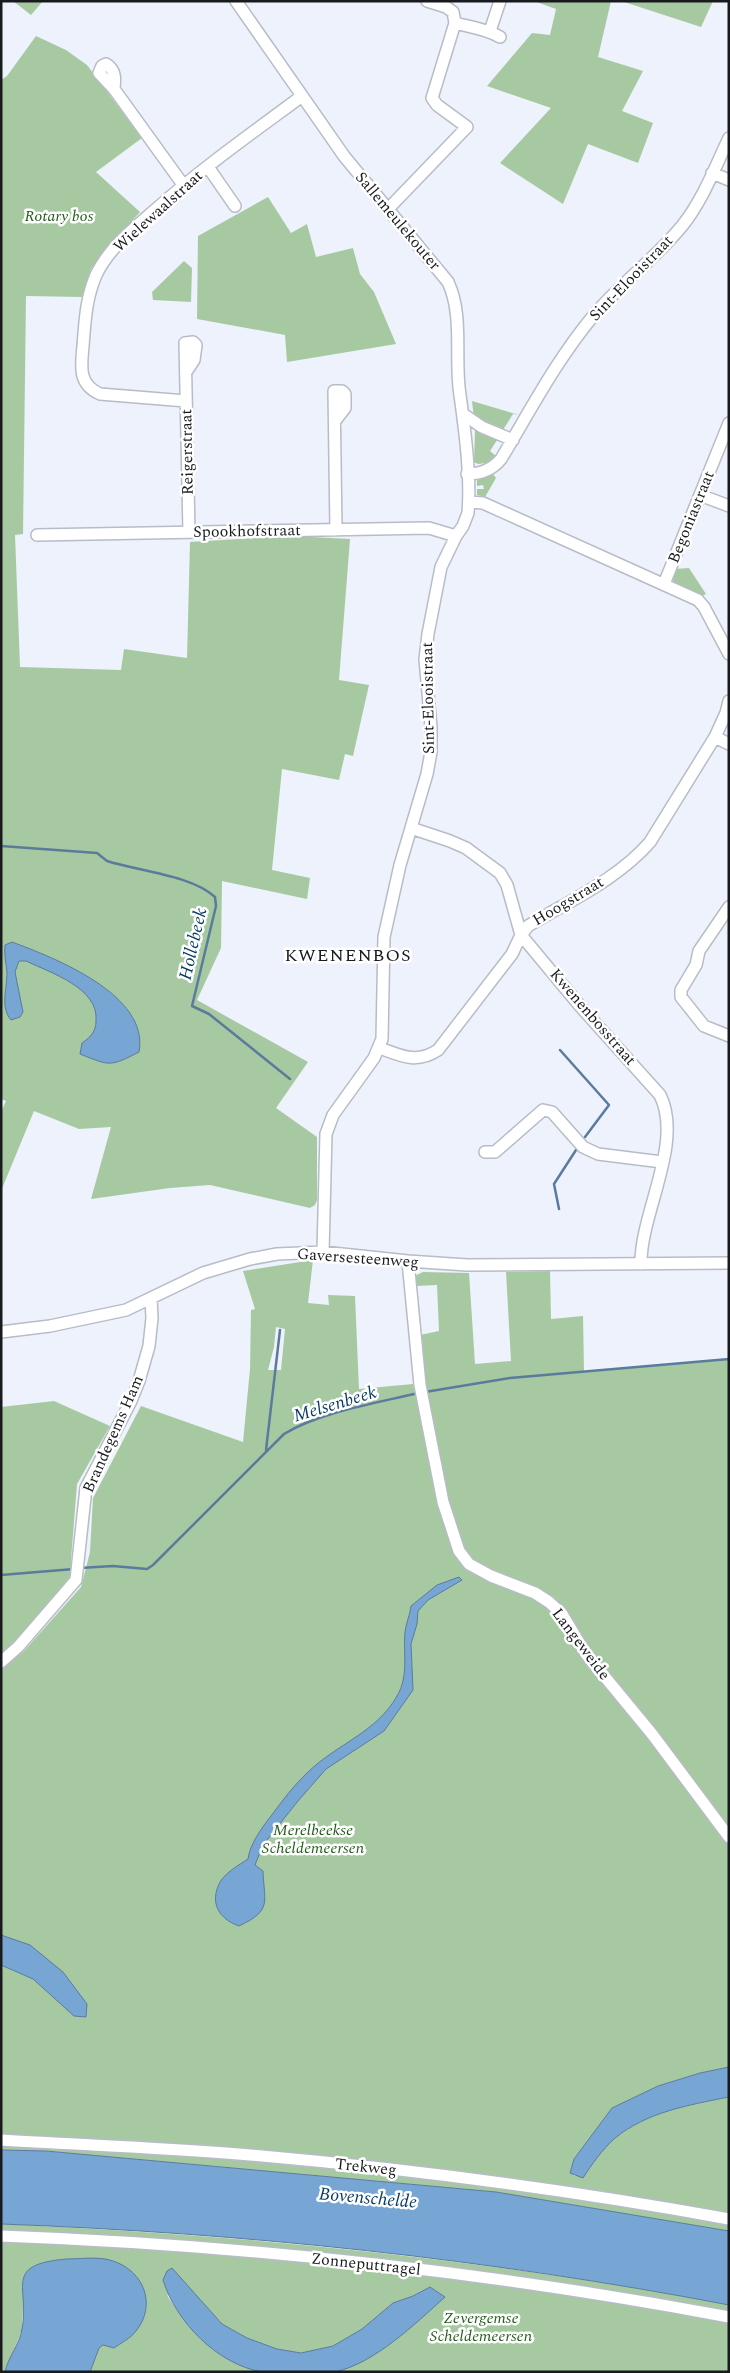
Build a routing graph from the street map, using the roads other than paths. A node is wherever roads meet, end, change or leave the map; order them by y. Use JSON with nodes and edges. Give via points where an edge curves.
{"nodes":[{"id":1,"x":236,"y":1,"type":"edge"},
{"id":2,"x":427,"y":1,"type":"edge"},
{"id":3,"x":500,"y":1,"type":"edge"},
{"id":4,"x":455,"y":23,"type":"junction"},
{"id":5,"x":490,"y":31,"type":"junction"},
{"id":6,"x":500,"y":37,"type":"dead end"},
{"id":7,"x":114,"y":89,"type":"dead end"},
{"id":8,"x":302,"y":96,"type":"junction"},
{"id":9,"x":729,"y":138,"type":"edge"},
{"id":10,"x":208,"y":167,"type":"junction"},
{"id":11,"x":712,"y":173,"type":"junction"},
{"id":12,"x":729,"y":180,"type":"edge"},
{"id":13,"x":184,"y":186,"type":"junction"},
{"id":14,"x":235,"y":206,"type":"dead end"},
{"id":15,"x":388,"y":209,"type":"junction"},
{"id":16,"x":186,"y":372,"type":"dead end"},
{"id":17,"x":186,"y":401,"type":"junction"},
{"id":18,"x":463,"y":414,"type":"junction"},
{"id":19,"x":335,"y":420,"type":"dead end"},
{"id":20,"x":729,"y":423,"type":"edge"},
{"id":21,"x":513,"y":440,"type":"junction"},
{"id":22,"x":467,"y":474,"type":"junction"},
{"id":23,"x":700,"y":495,"type":"junction"},
{"id":24,"x":469,"y":502,"type":"junction"},
{"id":25,"x":729,"y":506,"type":"edge"},
{"id":26,"x":336,"y":530,"type":"junction"},
{"id":27,"x":188,"y":532,"type":"junction"},
{"id":28,"x":37,"y":535,"type":"dead end"},
{"id":29,"x":456,"y":536,"type":"junction"},
{"id":30,"x":664,"y":584,"type":"junction"},
{"id":31,"x":729,"y":654,"type":"edge"},
{"id":32,"x":729,"y":701,"type":"edge"},
{"id":33,"x":715,"y":737,"type":"junction"},
{"id":34,"x":729,"y":744,"type":"edge"},
{"id":35,"x":411,"y":828,"type":"junction"},
{"id":36,"x":729,"y":907,"type":"edge"},
{"id":37,"x":521,"y":935,"type":"junction"},
{"id":38,"x":729,"y":1036,"type":"edge"},
{"id":39,"x":380,"y":1048,"type":"junction"},
{"id":40,"x":485,"y":1152,"type":"dead end"},
{"id":41,"x":662,"y":1162,"type":"junction"},
{"id":42,"x":323,"y":1252,"type":"junction"},
{"id":43,"x":408,"y":1261,"type":"junction"},
{"id":44,"x":729,"y":1263,"type":"edge"},
{"id":45,"x":641,"y":1264,"type":"junction"},
{"id":46,"x":151,"y":1298,"type":"junction"},
{"id":47,"x":1,"y":1332,"type":"edge"},
{"id":48,"x":1,"y":1662,"type":"edge"},
{"id":49,"x":729,"y":1837,"type":"edge"},
{"id":50,"x":1,"y":2140,"type":"edge"},
{"id":51,"x":729,"y":2219,"type":"edge"},
{"id":52,"x":1,"y":2236,"type":"edge"},
{"id":53,"x":729,"y":2317,"type":"edge"}],
"edges":[{"from":1,"to":8,"type":"street","name":"Sallemeulekouter"},
{"from":2,"to":4,"type":"street","via":[[453,12]]},
{"from":3,"to":5,"type":"street"},
{"from":4,"to":5,"type":"street"},
{"from":4,"to":15,"type":"street","via":[[432,98],[467,127]]},
{"from":5,"to":6,"type":"street"},
{"from":7,"to":13,"type":"street"},
{"from":8,"to":10,"type":"street","name":"Wielewaalstraat"},
{"from":8,"to":15,"type":"street","name":"Sallemeulekouter","via":[[344,156]]},
{"from":9,"to":11,"type":"street","name":"Sint-Elooistraat"},
{"from":10,"to":13,"type":"street","name":"Wielewaalstraat"},
{"from":10,"to":14,"type":"street"},
{"from":11,"to":12,"type":"street"},
{"from":11,"to":21,"type":"street","name":"Sint-Elooistraat","via":[[683,224],[593,316],[568,350]]},
{"from":13,"to":17,"type":"street","name":"Wielewaalstraat","via":[[120,242],[96,275],[86,310],[81,371],[84,382],[100,394]]},
{"from":15,"to":18,"type":"street","name":"Sallemeulekouter","via":[[437,267],[452,291]]},
{"from":16,"to":17,"type":"street","name":"Reigerstraat"},
{"from":17,"to":27,"type":"street","name":"Reigerstraat"},
{"from":18,"to":21,"type":"street","via":[[482,427]]},
{"from":18,"to":22,"type":"street","name":"Sallemeulekouter"},
{"from":19,"to":26,"type":"street"},
{"from":20,"to":23,"type":"street","name":"Begoniastraat"},
{"from":21,"to":22,"type":"street","name":"Sint-Elooistraat","via":[[496,466],[480,474]]},
{"from":22,"to":24,"type":"street","name":"Sint-Elooistraat"},
{"from":23,"to":25,"type":"street"},
{"from":23,"to":30,"type":"street","name":"Begoniastraat"},
{"from":24,"to":29,"type":"street","name":"Sint-Elooistraat","via":[[464,526]]},
{"from":24,"to":30,"type":"street","via":[[483,503]]},
{"from":26,"to":27,"type":"street","name":"Spookhofstraat"},
{"from":26,"to":29,"type":"street","name":"Spookhofstraat","via":[[429,528]]},
{"from":27,"to":28,"type":"street","name":"Spookhofstraat"},
{"from":29,"to":35,"type":"street","name":"Sint-Elooistraat","via":[[441,567],[428,634],[425,659],[431,752]]},
{"from":30,"to":31,"type":"street","via":[[698,600]]},
{"from":32,"to":33,"type":"street","name":"Hoogstraat"},
{"from":33,"to":34,"type":"street"},
{"from":33,"to":37,"type":"street","name":"Hoogstraat","via":[[641,853],[618,872],[528,926]]},
{"from":35,"to":37,"type":"street","name":"Kwenenbosstraat","via":[[450,840],[493,866],[507,885]]},
{"from":35,"to":39,"type":"street","name":"Sint-Elooistraat","via":[[384,937]]},
{"from":36,"to":38,"type":"street","via":[[699,951],[696,965],[681,990],[681,997],[704,1026]]},
{"from":37,"to":39,"type":"street","name":"Hoogstraat","via":[[512,954],[438,1050],[414,1059]]},
{"from":37,"to":41,"type":"street","name":"Kwenenbosstraat","via":[[660,1095],[667,1118]]},
{"from":39,"to":42,"type":"street","name":"Sint-Elooistraat","via":[[333,1115],[327,1129],[324,1144]]},
{"from":40,"to":41,"type":"street","via":[[495,1152],[543,1110],[547,1110],[590,1151]]},
{"from":41,"to":45,"type":"street","name":"Kwenenbosstraat"},
{"from":42,"to":43,"type":"street","name":"Gaversesteenweg"},
{"from":42,"to":46,"type":"street","name":"Gaversesteenweg","via":[[250,1259],[203,1273]]},
{"from":43,"to":45,"type":"street","name":"Gaversesteenweg","via":[[467,1265]]},
{"from":43,"to":49,"type":"street","name":"Langeweide","via":[[420,1388],[443,1502],[463,1557],[469,1564],[549,1602],[562,1614],[586,1654],[652,1734]]},
{"from":44,"to":45,"type":"street","name":"Gaversesteenweg"},
{"from":46,"to":47,"type":"street","name":"Gaversesteenweg","via":[[126,1310],[96,1317]]},
{"from":46,"to":48,"type":"street","name":"Brandegems Ham","via":[[149,1346],[139,1381],[86,1488],[78,1574],[18,1647]]},
{"from":50,"to":51,"type":"street","name":"Trekweg","via":[[167,2149],[332,2163],[550,2190]]},
{"from":52,"to":53,"type":"street","name":"Zonneputtragel","via":[[234,2250],[355,2262],[510,2281]]}]}
